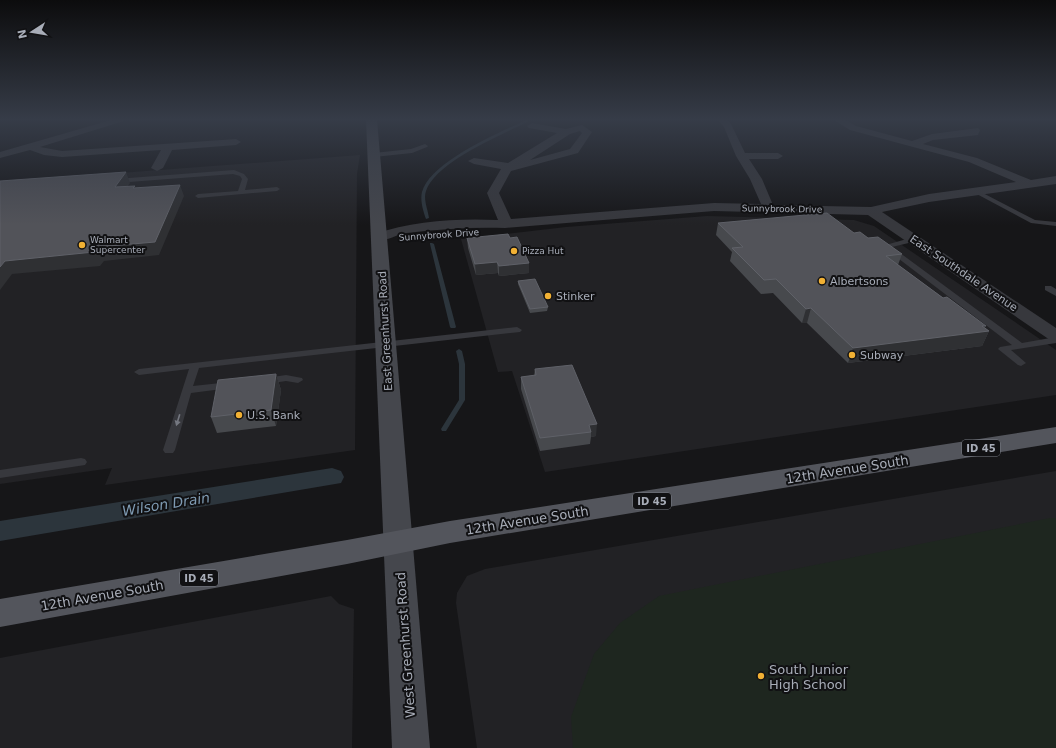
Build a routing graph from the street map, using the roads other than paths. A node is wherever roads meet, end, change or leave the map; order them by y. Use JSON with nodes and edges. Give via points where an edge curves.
{"nodes":[{"id":1,"x":164,"y":155,"type":"edge"},
{"id":2,"x":382,"y":155,"type":"edge"},
{"id":3,"x":530,"y":155,"type":"edge"},
{"id":4,"x":562,"y":155,"type":"edge"},
{"id":5,"x":954,"y":155,"type":"edge"},
{"id":6,"x":374,"y":156,"type":"joint"},
{"id":7,"x":741,"y":156,"type":"joint"},
{"id":8,"x":778,"y":156,"type":"dead end"},
{"id":9,"x":474,"y":161,"type":"dead end"},
{"id":10,"x":157,"y":168,"type":"dead end"},
{"id":11,"x":509,"y":168,"type":"junction"},
{"id":12,"x":1056,"y":180,"type":"edge"},
{"id":13,"x":109,"y":181,"type":"edge"},
{"id":14,"x":1028,"y":183,"type":"junction"},
{"id":15,"x":277,"y":189,"type":"dead end"},
{"id":16,"x":975,"y":191,"type":"junction"},
{"id":17,"x":241,"y":192,"type":"junction"},
{"id":18,"x":198,"y":196,"type":"dead end"},
{"id":19,"x":769,"y":209,"type":"junction"},
{"id":20,"x":871,"y":211,"type":"junction"},
{"id":21,"x":505,"y":224,"type":"junction"},
{"id":22,"x":1056,"y":224,"type":"edge"},
{"id":23,"x":379,"y":237,"type":"junction"},
{"id":24,"x":914,"y":239,"type":"junction"},
{"id":25,"x":1048,"y":288,"type":"dead end"},
{"id":26,"x":1056,"y":293,"type":"edge"},
{"id":27,"x":517,"y":330,"type":"dead end"},
{"id":28,"x":1056,"y":336,"type":"edge"},
{"id":29,"x":385,"y":345,"type":"junction"},
{"id":30,"x":1020,"y":346,"type":"junction"},
{"id":31,"x":1022,"y":363,"type":"dead end"},
{"id":32,"x":195,"y":365,"type":"junction"},
{"id":33,"x":139,"y":372,"type":"dead end"},
{"id":34,"x":298,"y":380,"type":"dead end"},
{"id":35,"x":256,"y":382,"type":"edge"},
{"id":36,"x":240,"y":384,"type":"edge"},
{"id":37,"x":187,"y":390,"type":"junction"},
{"id":38,"x":1056,"y":435,"type":"edge"},
{"id":39,"x":169,"y":450,"type":"dead end"},
{"id":40,"x":81,"y":462,"type":"dead end"},
{"id":41,"x":0,"y":474,"type":"edge"},
{"id":42,"x":398,"y":542,"type":"junction"},
{"id":43,"x":0,"y":613,"type":"edge"},
{"id":44,"x":411,"y":748,"type":"edge"}],
"edges":[{"from":1,"to":10,"type":"street"},
{"from":2,"to":6,"type":"lane"},
{"from":3,"to":11,"type":"street"},
{"from":4,"to":11,"type":"street"},
{"from":5,"to":14,"type":"street","via":[[973,160]]},
{"from":6,"to":23,"type":"main road","name":"East Greenhurst Road"},
{"from":7,"to":8,"type":"street"},
{"from":7,"to":19,"type":"street","via":[[756,179]]},
{"from":9,"to":11,"type":"street"},
{"from":11,"to":21,"type":"street","via":[[493,193]]},
{"from":12,"to":14,"type":"street","name":"Sunnybrook Drive"},
{"from":13,"to":17,"type":"lane","via":[[234,172],[245,179]]},
{"from":14,"to":16,"type":"street","name":"Sunnybrook Drive"},
{"from":15,"to":17,"type":"lane"},
{"from":16,"to":20,"type":"street","name":"Sunnybrook Drive"},
{"from":16,"to":22,"type":"lane","via":[[1033,222]]},
{"from":17,"to":18,"type":"lane"},
{"from":19,"to":20,"type":"street","name":"Sunnybrook Drive"},
{"from":19,"to":21,"type":"street","name":"Sunnybrook Drive","via":[[714,207]]},
{"from":20,"to":24,"type":"street","name":"East Southdale Avenue"},
{"from":21,"to":23,"type":"street","name":"Sunnybrook Drive","via":[[485,232],[404,239]]},
{"from":23,"to":29,"type":"main road","name":"East Greenhurst Road"},
{"from":24,"to":28,"type":"street","name":"East Southdale Avenue"},
{"from":24,"to":30,"type":"lane","via":[[886,246]]},
{"from":25,"to":26,"type":"lane"},
{"from":27,"to":29,"type":"lane"},
{"from":28,"to":30,"type":"lane"},
{"from":29,"to":32,"type":"lane"},
{"from":29,"to":42,"type":"main road","name":"East Greenhurst Road"},
{"from":30,"to":31,"type":"lane","via":[[1003,349]]},
{"from":32,"to":33,"type":"lane"},
{"from":32,"to":37,"type":"lane"},
{"from":34,"to":35,"type":"lane","via":[[286,378]]},
{"from":36,"to":37,"type":"lane"},
{"from":37,"to":39,"type":"lane","one_way":true},
{"from":38,"to":42,"type":"main road","name":"12th Avenue South","number":"ID 45"},
{"from":40,"to":41,"type":"lane"},
{"from":42,"to":43,"type":"main road","name":"12th Avenue South","number":"ID 45"},
{"from":42,"to":44,"type":"main road","name":"West Greenhurst Road"}]}
